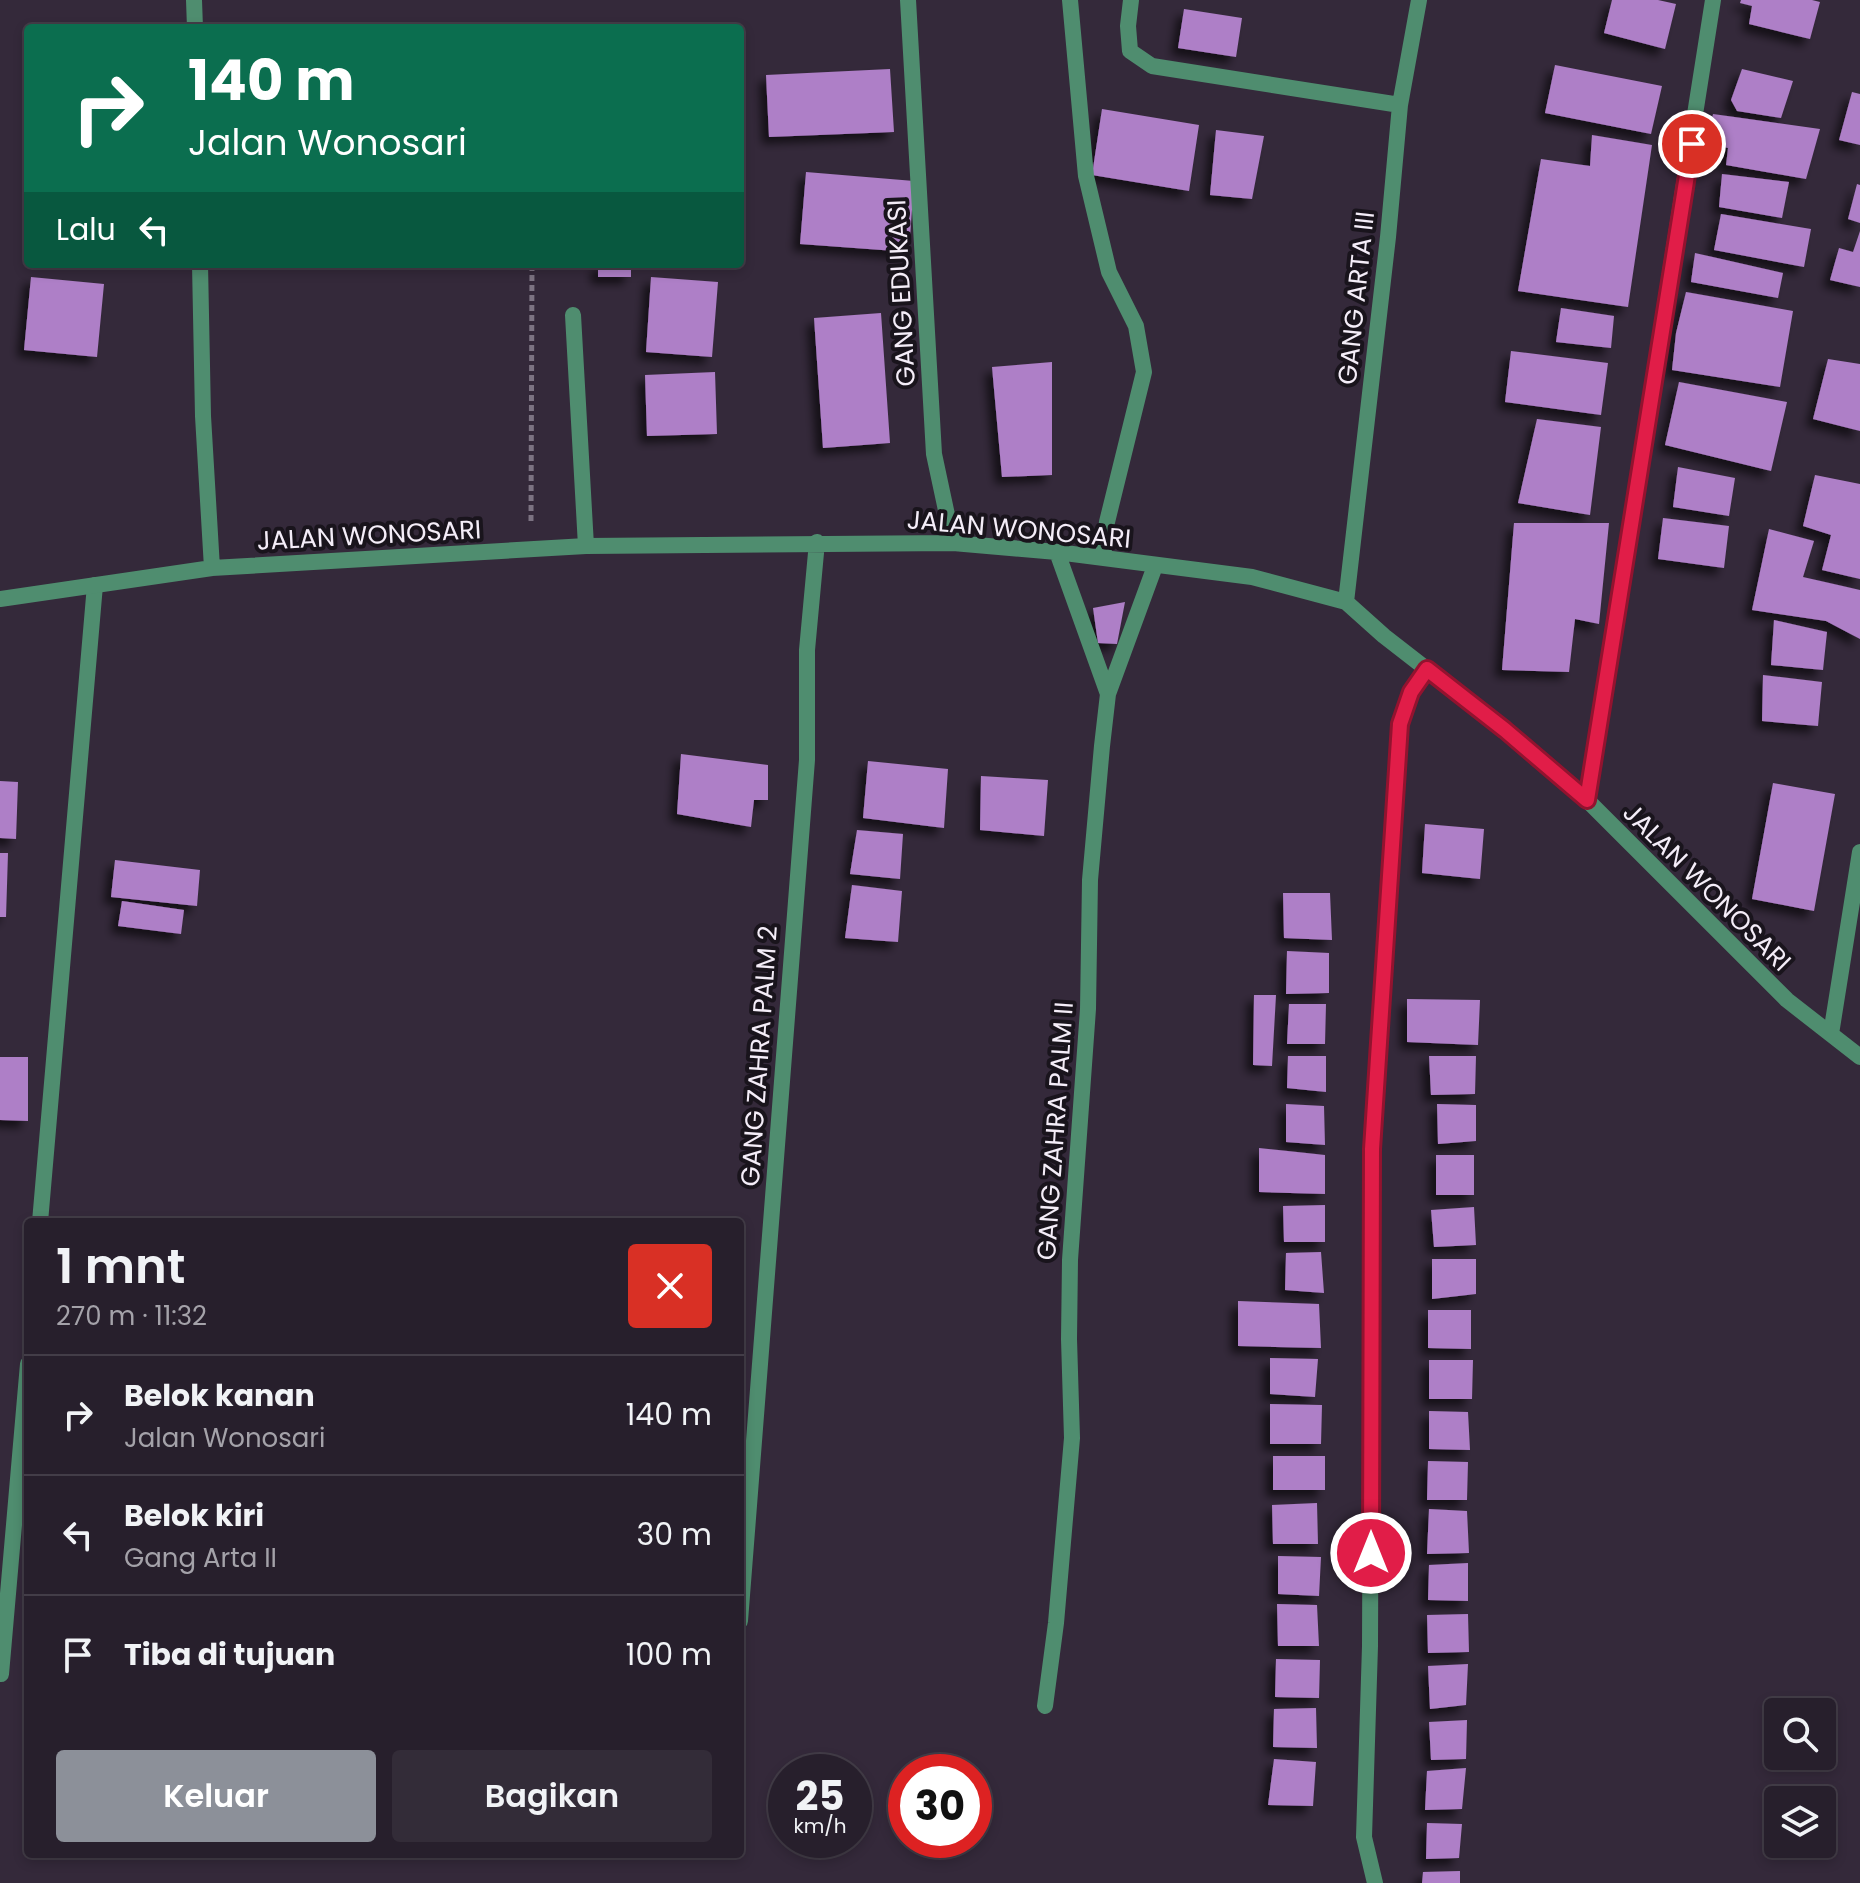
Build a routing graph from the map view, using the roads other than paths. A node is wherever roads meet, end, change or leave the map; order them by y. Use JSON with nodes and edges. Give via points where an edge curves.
{"nodes":[{"id":1,"x":194,"y":0,"type":"edge"},
{"id":2,"x":908,"y":0,"type":"edge"},
{"id":3,"x":1070,"y":0,"type":"edge"},
{"id":4,"x":1131,"y":0,"type":"edge"},
{"id":5,"x":1419,"y":0,"type":"edge"},
{"id":6,"x":1713,"y":0,"type":"edge"},
{"id":7,"x":195,"y":24,"type":"edge"},
{"id":8,"x":1400,"y":105,"type":"junction"},
{"id":9,"x":200,"y":268,"type":"edge"},
{"id":10,"x":573,"y":315,"type":"dead end"},
{"id":11,"x":817,"y":542,"type":"junction"},
{"id":12,"x":953,"y":543,"type":"junction"},
{"id":13,"x":586,"y":546,"type":"junction"},
{"id":14,"x":1057,"y":552,"type":"junction"},
{"id":15,"x":1103,"y":557,"type":"junction"},
{"id":16,"x":1155,"y":566,"type":"junction"},
{"id":17,"x":212,"y":568,"type":"junction"},
{"id":18,"x":95,"y":585,"type":"junction"},
{"id":19,"x":0,"y":599,"type":"edge"},
{"id":20,"x":1346,"y":602,"type":"junction"},
{"id":21,"x":1427,"y":669,"type":"junction"},
{"id":22,"x":1108,"y":694,"type":"junction"},
{"id":23,"x":1587,"y":800,"type":"junction"},
{"id":24,"x":1860,"y":852,"type":"edge"},
{"id":25,"x":1831,"y":1034,"type":"junction"},
{"id":26,"x":1860,"y":1057,"type":"edge"},
{"id":27,"x":40,"y":1218,"type":"edge"},
{"id":28,"x":24,"y":1410,"type":"edge"},
{"id":29,"x":744,"y":1570,"type":"edge"},
{"id":30,"x":1,"y":1674,"type":"edge"},
{"id":31,"x":1045,"y":1706,"type":"dead end"},
{"id":32,"x":1375,"y":1883,"type":"edge"}],
"edges":[{"from":1,"to":7,"type":"street"},
{"from":2,"to":12,"type":"street","name":"GANG EDUKASI","via":[[934,454]]},
{"from":3,"to":15,"type":"street","via":[[1086,176],[1109,272],[1136,326],[1144,372]]},
{"from":4,"to":8,"type":"street","via":[[1130,51],[1152,66]]},
{"from":5,"to":8,"type":"street","name":"GANG ARTA III"},
{"from":6,"to":23,"type":"street"},
{"from":8,"to":20,"type":"street","name":"GANG ARTA III"},
{"from":9,"to":17,"type":"street"},
{"from":10,"to":13,"type":"street"},
{"from":11,"to":12,"type":"street","name":"JALAN WONOSARI"},
{"from":11,"to":13,"type":"street","name":"JALAN WONOSARI"},
{"from":11,"to":29,"type":"street","name":"GANG ZAHRA PALM 2","via":[[807,650],[807,760]]},
{"from":12,"to":14,"type":"street","name":"JALAN WONOSARI"},
{"from":13,"to":17,"type":"street","name":"JALAN WONOSARI"},
{"from":14,"to":15,"type":"street","name":"JALAN WONOSARI"},
{"from":14,"to":22,"type":"street"},
{"from":15,"to":16,"type":"street","name":"JALAN WONOSARI"},
{"from":16,"to":20,"type":"street","name":"JALAN WONOSARI","via":[[1252,577]]},
{"from":16,"to":22,"type":"street","name":"GANG ZAHRA PALM II"},
{"from":17,"to":18,"type":"street","name":"JALAN WONOSARI"},
{"from":18,"to":19,"type":"street","name":"JALAN WONOSARI"},
{"from":18,"to":27,"type":"street"},
{"from":20,"to":21,"type":"street","name":"JALAN WONOSARI"},
{"from":21,"to":23,"type":"street","name":"JALAN WONOSARI"},
{"from":21,"to":32,"type":"street","via":[[1411,692],[1400,724],[1372,1149],[1364,1837]]},
{"from":22,"to":31,"type":"street","name":"GANG ZAHRA PALM II","via":[[1090,880],[1088,1009],[1070,1260],[1072,1438]]},
{"from":23,"to":25,"type":"street","name":"JALAN WONOSARI","via":[[1787,1000]]},
{"from":24,"to":25,"type":"street"},
{"from":25,"to":26,"type":"street","name":"JALAN WONOSARI"},
{"from":28,"to":30,"type":"street"}]}
